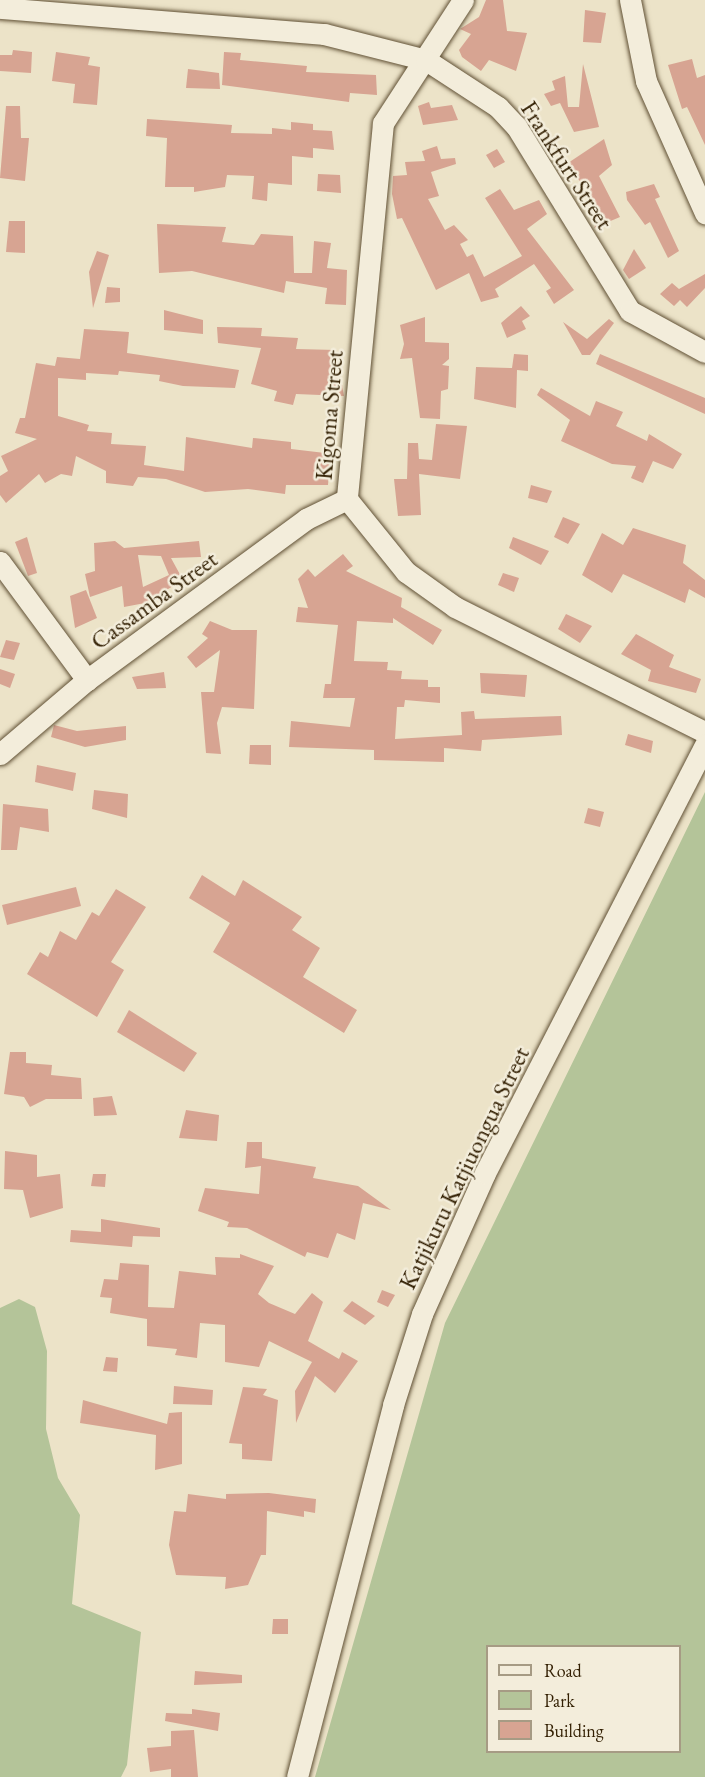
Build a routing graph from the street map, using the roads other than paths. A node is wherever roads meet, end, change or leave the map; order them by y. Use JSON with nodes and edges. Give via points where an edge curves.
{"nodes":[{"id":1,"x":463,"y":0,"type":"edge"},
{"id":2,"x":630,"y":0,"type":"edge"},
{"id":3,"x":0,"y":8,"type":"edge"},
{"id":4,"x":426,"y":60,"type":"junction"},
{"id":5,"x":705,"y":213,"type":"edge"},
{"id":6,"x":705,"y":352,"type":"edge"},
{"id":7,"x":347,"y":499,"type":"junction"},
{"id":8,"x":0,"y":562,"type":"edge"},
{"id":9,"x":87,"y":680,"type":"junction"},
{"id":10,"x":705,"y":732,"type":"edge"},
{"id":11,"x":705,"y":745,"type":"edge"},
{"id":12,"x":0,"y":754,"type":"edge"},
{"id":13,"x":297,"y":1777,"type":"edge"}],
"edges":[{"from":1,"to":4,"type":"street","name":"Kigoma Street"},
{"from":2,"to":5,"type":"street","via":[[646,81]]},
{"from":3,"to":4,"type":"street","name":"Frankfurt Street","via":[[324,33]]},
{"from":4,"to":6,"type":"street","name":"Frankfurt Street","via":[[498,107],[516,126],[630,310]]},
{"from":4,"to":7,"type":"street","name":"Kigoma Street","via":[[383,123]]},
{"from":7,"to":9,"type":"street","name":"Cassamba Street","via":[[306,519]]},
{"from":7,"to":10,"type":"street","name":"Kigoma Street","via":[[405,572],[454,608]]},
{"from":8,"to":9,"type":"street"},
{"from":9,"to":12,"type":"street","name":"Cassamba Street"},
{"from":11,"to":13,"type":"street","name":"Katjikuru Katjiuongua Street","via":[[485,1173],[423,1314],[393,1405]]}]}
